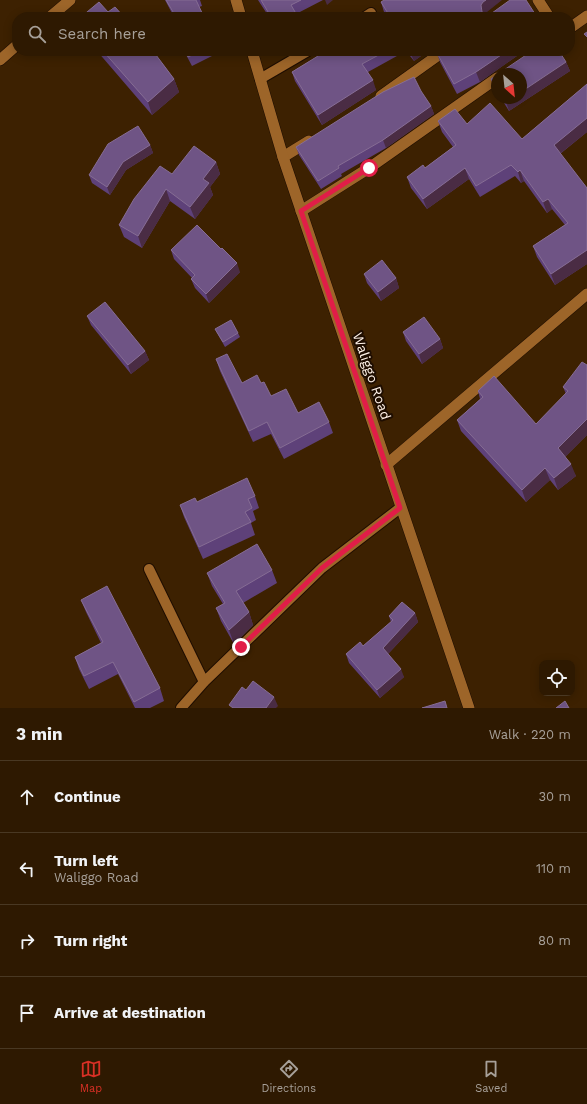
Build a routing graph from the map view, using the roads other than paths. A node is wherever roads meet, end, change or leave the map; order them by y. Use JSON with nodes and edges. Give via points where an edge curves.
{"nodes":[{"id":1,"x":70,"y":0,"type":"edge"},
{"id":2,"x":236,"y":0,"type":"edge"},
{"id":3,"x":538,"y":0,"type":"edge"},
{"id":4,"x":56,"y":12,"type":"edge"},
{"id":5,"x":240,"y":12,"type":"edge"},
{"id":6,"x":546,"y":12,"type":"edge"},
{"id":7,"x":587,"y":16,"type":"edge"},
{"id":8,"x":575,"y":24,"type":"edge"},
{"id":9,"x":12,"y":49,"type":"edge"},
{"id":10,"x":253,"y":56,"type":"edge"},
{"id":11,"x":299,"y":56,"type":"edge"},
{"id":12,"x":437,"y":56,"type":"edge"},
{"id":13,"x":0,"y":60,"type":"edge"},
{"id":14,"x":260,"y":79,"type":"junction"},
{"id":15,"x":491,"y":82,"type":"edge"},
{"id":16,"x":371,"y":102,"type":"edge"},
{"id":17,"x":317,"y":136,"type":"edge"},
{"id":18,"x":283,"y":157,"type":"junction"},
{"id":19,"x":301,"y":211,"type":"junction"},
{"id":20,"x":587,"y":294,"type":"edge"},
{"id":21,"x":386,"y":465,"type":"junction"},
{"id":22,"x":400,"y":508,"type":"junction"},
{"id":23,"x":149,"y":569,"type":"dead end"},
{"id":24,"x":204,"y":682,"type":"junction"},
{"id":25,"x":181,"y":708,"type":"edge"},
{"id":26,"x":469,"y":708,"type":"edge"}],
"edges":[{"from":1,"to":4,"type":"street"},
{"from":2,"to":5,"type":"street"},
{"from":3,"to":6,"type":"street"},
{"from":7,"to":8,"type":"street"},
{"from":9,"to":13,"type":"street"},
{"from":10,"to":14,"type":"street","name":"Waliggo Road"},
{"from":11,"to":14,"type":"lane"},
{"from":12,"to":16,"type":"street"},
{"from":14,"to":18,"type":"street","name":"Waliggo Road"},
{"from":15,"to":19,"type":"street","via":[[369,168]]},
{"from":17,"to":18,"type":"street"},
{"from":18,"to":19,"type":"street","name":"Waliggo Road"},
{"from":19,"to":21,"type":"street","name":"Waliggo Road"},
{"from":20,"to":21,"type":"street"},
{"from":21,"to":22,"type":"street","name":"Waliggo Road"},
{"from":22,"to":24,"type":"lane","via":[[322,568]]},
{"from":22,"to":26,"type":"street","name":"Waliggo Road","via":[[421,562]]},
{"from":23,"to":24,"type":"lane"},
{"from":24,"to":25,"type":"lane"}]}
